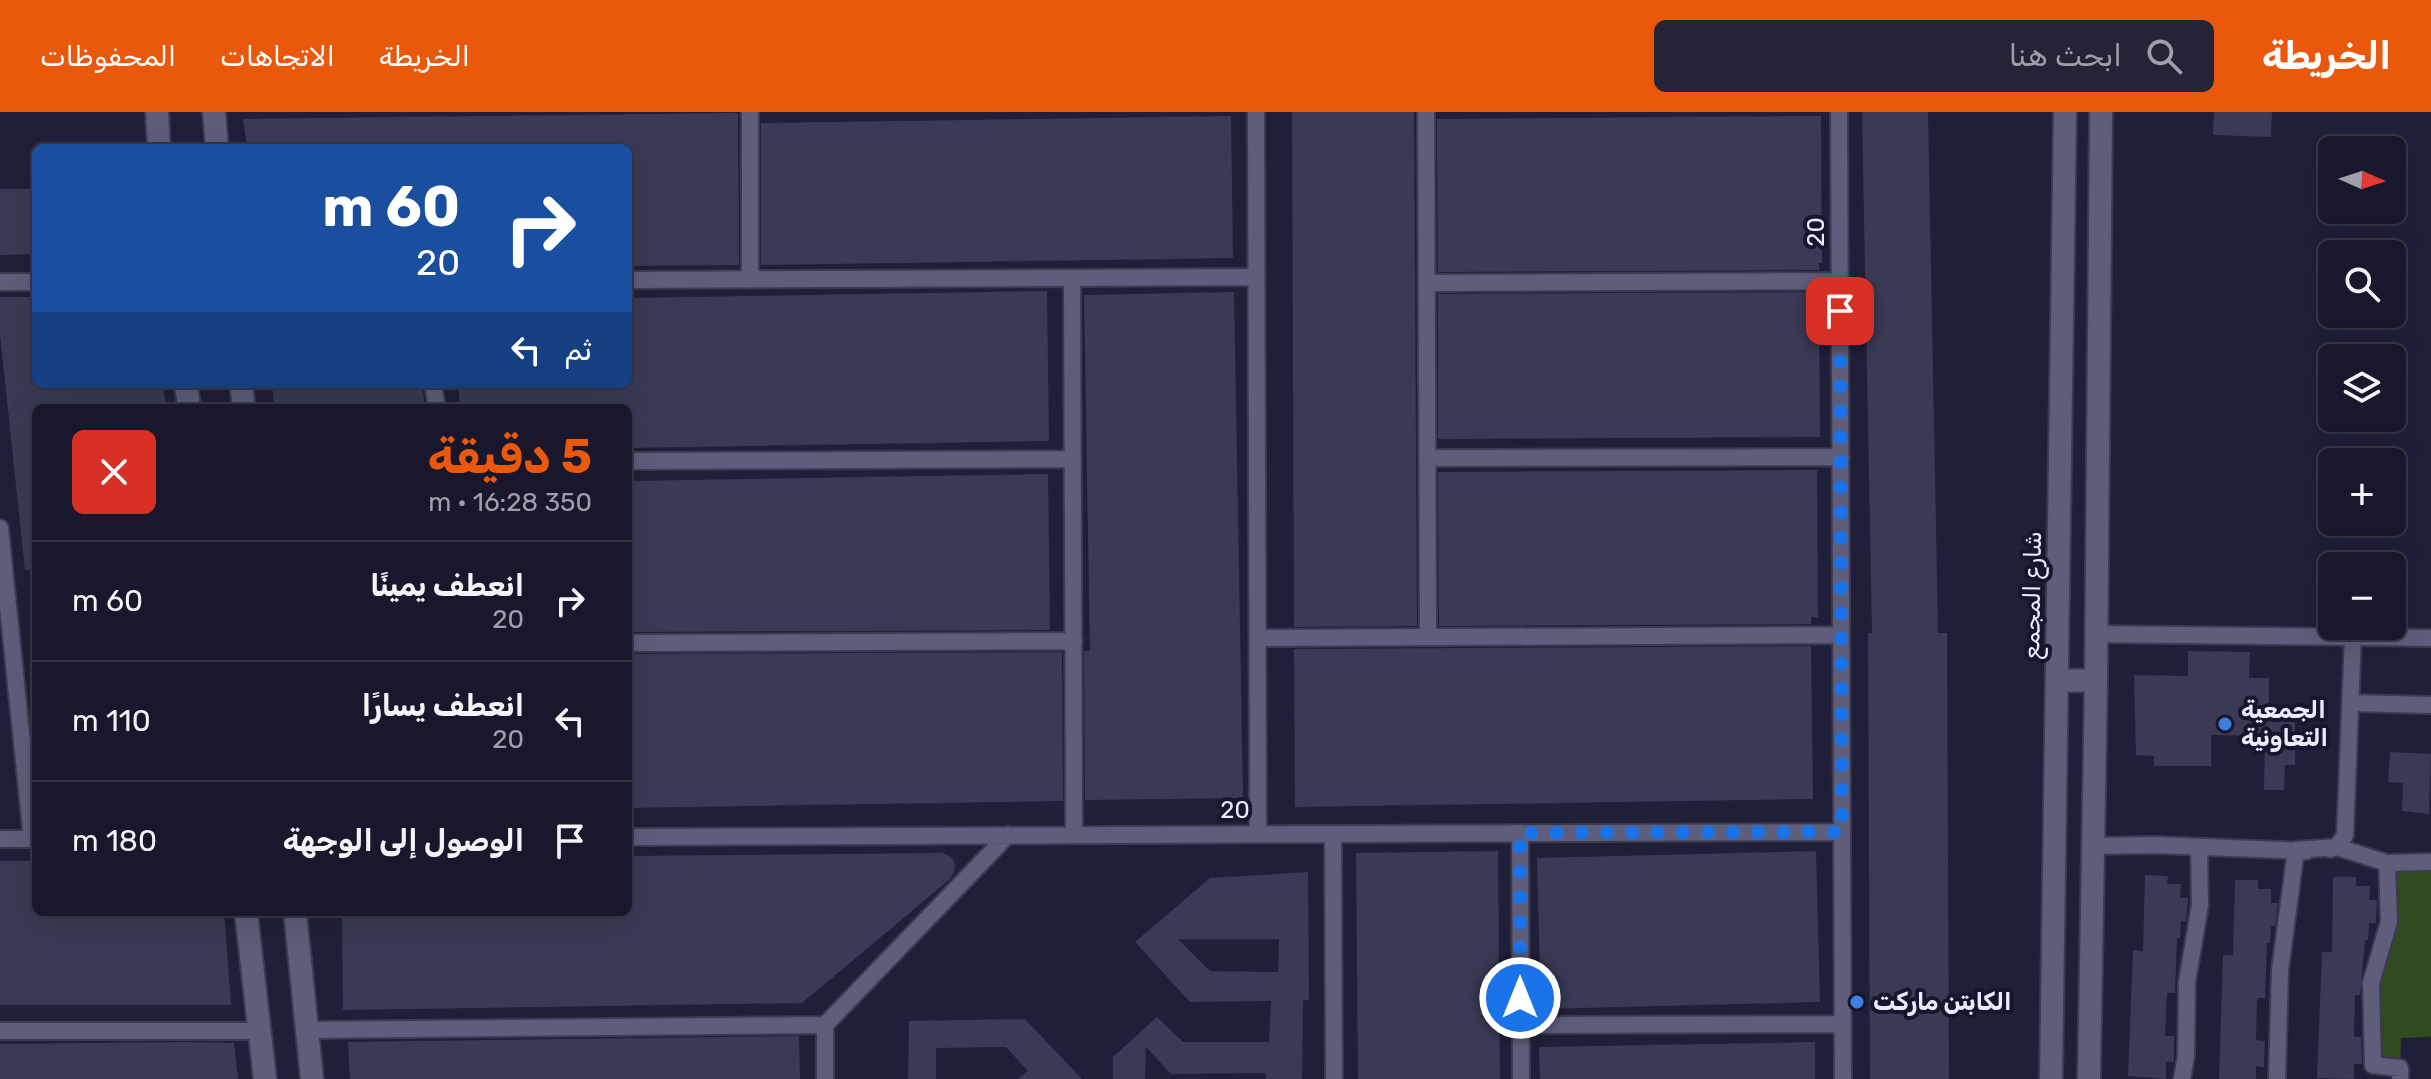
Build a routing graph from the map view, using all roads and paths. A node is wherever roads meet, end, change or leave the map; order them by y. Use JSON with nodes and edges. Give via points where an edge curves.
{"nodes":[{"id":1,"x":214,"y":112,"type":"edge"},
{"id":2,"x":750,"y":112,"type":"edge"},
{"id":3,"x":1256,"y":112,"type":"edge"},
{"id":4,"x":1426,"y":112,"type":"edge"},
{"id":5,"x":1839,"y":112,"type":"edge"},
{"id":6,"x":2065,"y":112,"type":"edge"},
{"id":7,"x":2101,"y":112,"type":"edge"},
{"id":8,"x":156,"y":115,"type":"edge"},
{"id":9,"x":159,"y":144,"type":"edge"},
{"id":10,"x":217,"y":144,"type":"edge"},
{"id":11,"x":1256,"y":277,"type":"junction"},
{"id":12,"x":1072,"y":278,"type":"junction"},
{"id":13,"x":632,"y":280,"type":"edge"},
{"id":14,"x":750,"y":280,"type":"junction"},
{"id":15,"x":1840,"y":281,"type":"junction"},
{"id":16,"x":0,"y":282,"type":"edge"},
{"id":17,"x":32,"y":282,"type":"edge"},
{"id":18,"x":1427,"y":283,"type":"junction"},
{"id":19,"x":1841,"y":457,"type":"junction"},
{"id":20,"x":1428,"y":458,"type":"junction"},
{"id":21,"x":1073,"y":459,"type":"junction"},
{"id":22,"x":632,"y":461,"type":"edge"},
{"id":23,"x":0,"y":528,"type":"edge"},
{"id":24,"x":2096,"y":634,"type":"junction"},
{"id":25,"x":1841,"y":635,"type":"junction"},
{"id":26,"x":2318,"y":636,"type":"edge"},
{"id":27,"x":1428,"y":637,"type":"junction"},
{"id":28,"x":2406,"y":637,"type":"edge"},
{"id":29,"x":1258,"y":638,"type":"junction"},
{"id":30,"x":2431,"y":638,"type":"edge"},
{"id":31,"x":2353,"y":640,"type":"edge"},
{"id":32,"x":1074,"y":641,"type":"junction"},
{"id":33,"x":632,"y":643,"type":"edge"},
{"id":34,"x":6,"y":644,"type":"edge"},
{"id":35,"x":2096,"y":680,"type":"junction"},
{"id":36,"x":2057,"y":681,"type":"junction"},
{"id":37,"x":2351,"y":703,"type":"junction"},
{"id":38,"x":2431,"y":705,"type":"edge"},
{"id":39,"x":32,"y":825,"type":"edge"},
{"id":40,"x":1842,"y":832,"type":"junction"},
{"id":41,"x":1520,"y":833,"type":"junction"},
{"id":42,"x":1258,"y":834,"type":"junction"},
{"id":43,"x":1333,"y":834,"type":"junction"},
{"id":44,"x":1008,"y":835,"type":"junction"},
{"id":45,"x":1074,"y":835,"type":"junction"},
{"id":46,"x":632,"y":837,"type":"edge"},
{"id":47,"x":0,"y":839,"type":"edge"},
{"id":48,"x":32,"y":839,"type":"edge"},
{"id":49,"x":2093,"y":846,"type":"junction"},
{"id":50,"x":2199,"y":847,"type":"junction"},
{"id":51,"x":2337,"y":847,"type":"junction"},
{"id":52,"x":2296,"y":850,"type":"junction"},
{"id":53,"x":2431,"y":862,"type":"edge"},
{"id":54,"x":2387,"y":863,"type":"junction"},
{"id":55,"x":246,"y":916,"type":"edge"},
{"id":56,"x":295,"y":916,"type":"edge"},
{"id":57,"x":1843,"y":1024,"type":"junction"},
{"id":58,"x":825,"y":1025,"type":"junction"},
{"id":59,"x":1520,"y":1025,"type":"junction"},
{"id":60,"x":307,"y":1030,"type":"junction"},
{"id":61,"x":0,"y":1031,"type":"edge"},
{"id":62,"x":259,"y":1031,"type":"junction"},
{"id":63,"x":265,"y":1079,"type":"edge"},
{"id":64,"x":312,"y":1079,"type":"edge"},
{"id":65,"x":825,"y":1079,"type":"edge"},
{"id":66,"x":1334,"y":1079,"type":"edge"},
{"id":67,"x":1521,"y":1079,"type":"edge"},
{"id":68,"x":1843,"y":1079,"type":"edge"},
{"id":69,"x":2051,"y":1079,"type":"edge"},
{"id":70,"x":2089,"y":1079,"type":"edge"},
{"id":71,"x":2182,"y":1079,"type":"edge"},
{"id":72,"x":2277,"y":1079,"type":"edge"},
{"id":73,"x":2400,"y":1079,"type":"edge"}],
"edges":[{"from":1,"to":10,"type":"street"},
{"from":2,"to":14,"type":"street"},
{"from":3,"to":11,"type":"street"},
{"from":4,"to":18,"type":"street"},
{"from":5,"to":15,"type":"street","name":"20"},
{"from":6,"to":36,"type":"street","name":"شارع المجمع"},
{"from":7,"to":24,"type":"street"},
{"from":8,"to":9,"type":"street"},
{"from":11,"to":12,"type":"street"},
{"from":11,"to":29,"type":"street"},
{"from":12,"to":14,"type":"street"},
{"from":12,"to":21,"type":"street"},
{"from":13,"to":14,"type":"street"},
{"from":15,"to":18,"type":"street"},
{"from":15,"to":19,"type":"street","name":"20"},
{"from":16,"to":17,"type":"street"},
{"from":18,"to":20,"type":"street"},
{"from":19,"to":20,"type":"street"},
{"from":19,"to":25,"type":"street","name":"20"},
{"from":20,"to":27,"type":"street"},
{"from":21,"to":22,"type":"street"},
{"from":21,"to":32,"type":"street"},
{"from":23,"to":34,"type":"street"},
{"from":24,"to":26,"type":"street"},
{"from":24,"to":35,"type":"street"},
{"from":25,"to":27,"type":"street"},
{"from":25,"to":40,"type":"street","name":"20"},
{"from":27,"to":29,"type":"street"},
{"from":28,"to":30,"type":"street"},
{"from":29,"to":42,"type":"street"},
{"from":31,"to":37,"type":"street"},
{"from":32,"to":33,"type":"street"},
{"from":32,"to":45,"type":"street"},
{"from":34,"to":39,"type":"street"},
{"from":35,"to":36,"type":"street"},
{"from":35,"to":49,"type":"street"},
{"from":36,"to":69,"type":"street","name":"شارع المجمع"},
{"from":37,"to":38,"type":"street"},
{"from":37,"to":51,"type":"street","via":[[2345,835]]},
{"from":40,"to":41,"type":"street","name":"20"},
{"from":40,"to":57,"type":"street","name":"20"},
{"from":41,"to":43,"type":"street","name":"20"},
{"from":41,"to":59,"type":"street"},
{"from":42,"to":43,"type":"street","name":"20"},
{"from":42,"to":45,"type":"street","name":"20"},
{"from":43,"to":66,"type":"street"},
{"from":44,"to":45,"type":"street","name":"20"},
{"from":44,"to":46,"type":"street","name":"20"},
{"from":44,"to":58,"type":"street"},
{"from":47,"to":48,"type":"street"},
{"from":49,"to":50,"type":"street"},
{"from":49,"to":70,"type":"street"},
{"from":50,"to":52,"type":"street"},
{"from":50,"to":71,"type":"street","via":[[2200,905],[2187,982]]},
{"from":51,"to":52,"type":"street"},
{"from":51,"to":54,"type":"street"},
{"from":52,"to":72,"type":"street","via":[[2280,970]]},
{"from":53,"to":54,"type":"street"},
{"from":54,"to":73,"type":"street","via":[[2389,922],[2371,983],[2373,1065],[2400,1068]]},
{"from":55,"to":62,"type":"street"},
{"from":56,"to":60,"type":"street"},
{"from":57,"to":59,"type":"street"},
{"from":57,"to":68,"type":"street","name":"20"},
{"from":58,"to":60,"type":"street"},
{"from":58,"to":65,"type":"street"},
{"from":59,"to":67,"type":"street"},
{"from":60,"to":64,"type":"street"},
{"from":61,"to":62,"type":"street"},
{"from":62,"to":63,"type":"street"}]}
